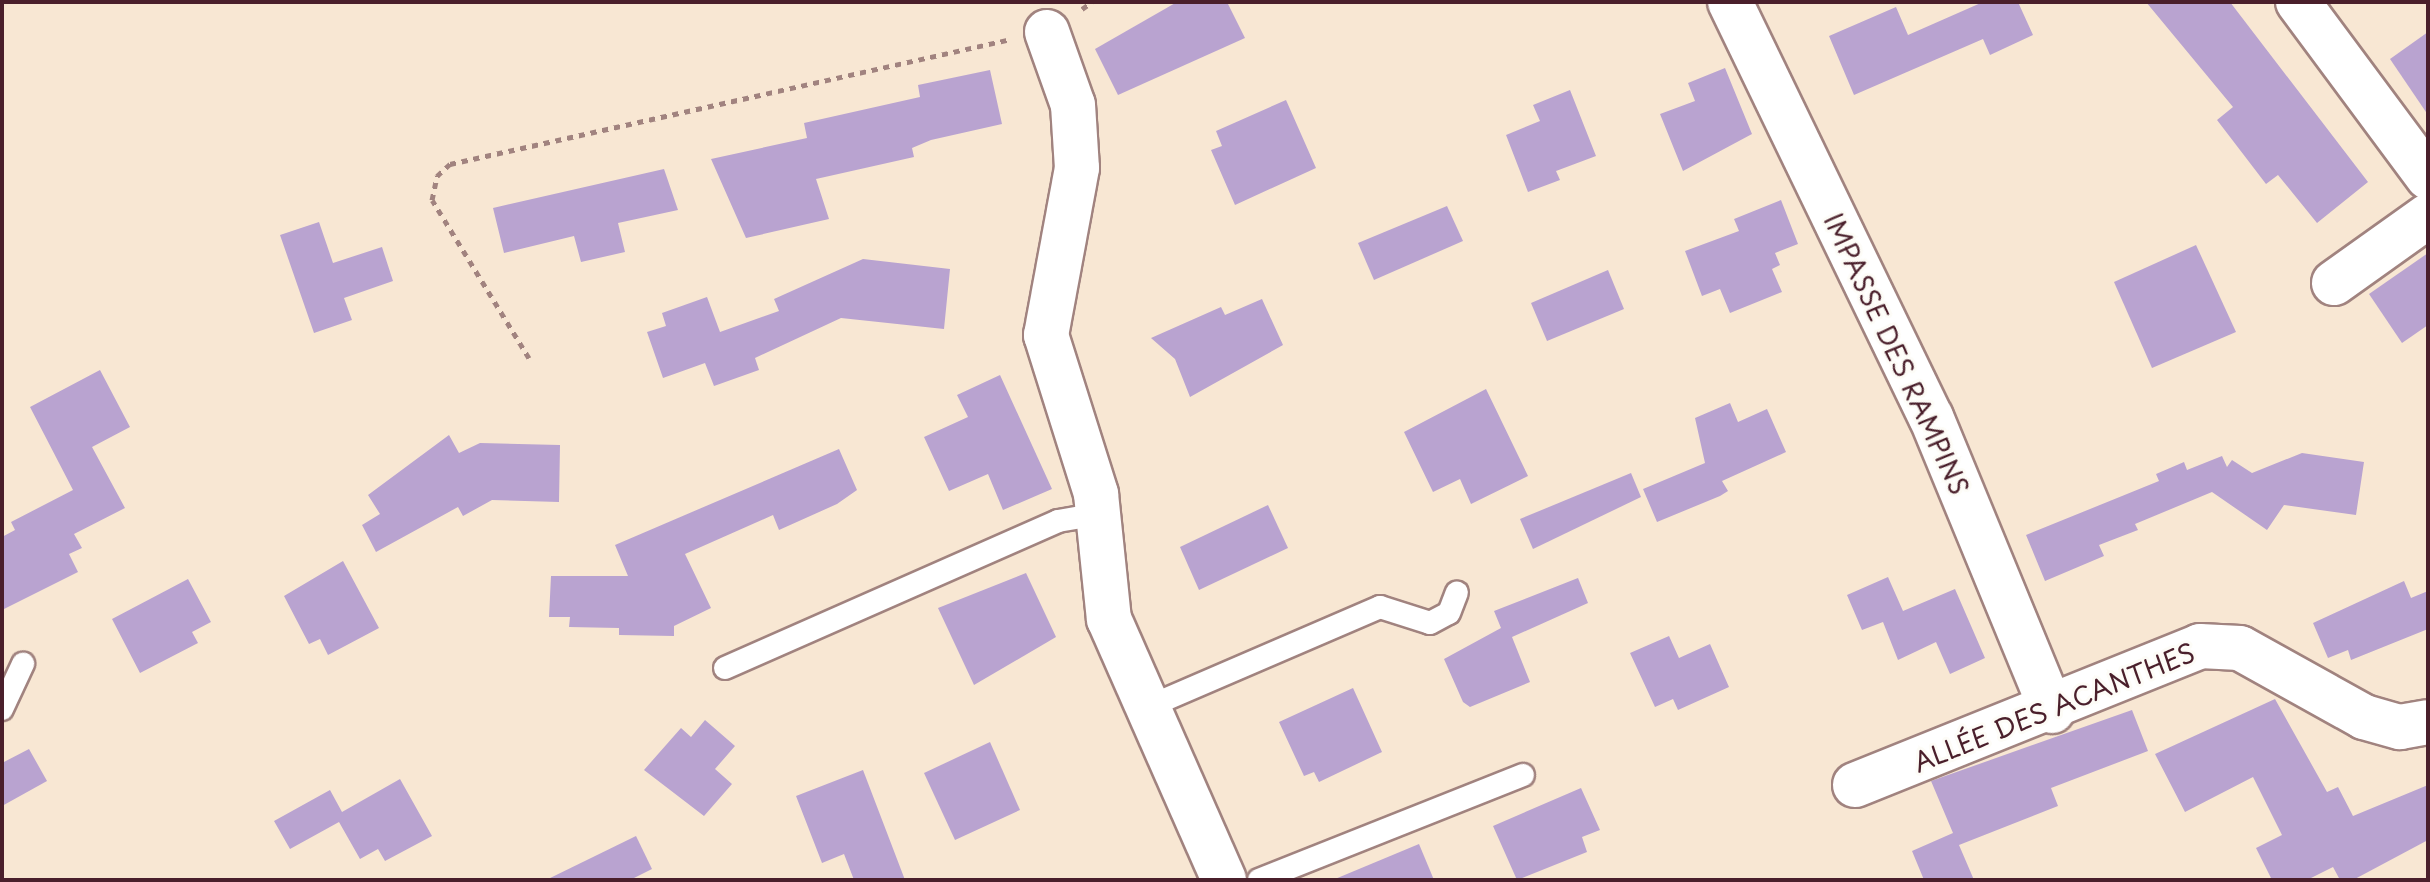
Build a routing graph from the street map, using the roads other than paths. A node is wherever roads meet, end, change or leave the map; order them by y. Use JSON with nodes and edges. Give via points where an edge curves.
{"nodes":[{"id":1,"x":1730,"y":2,"type":"edge"},
{"id":2,"x":2298,"y":2,"type":"edge"},
{"id":3,"x":1047,"y":32,"type":"road end"},
{"id":4,"x":2428,"y":177,"type":"edge"},
{"id":5,"x":2428,"y":216,"type":"edge"},
{"id":6,"x":2334,"y":283,"type":"dead end"},
{"id":7,"x":1099,"y":514,"type":"junction"},
{"id":8,"x":1457,"y":592,"type":"dead end"},
{"id":9,"x":23,"y":664,"type":"dead end"},
{"id":10,"x":725,"y":668,"type":"dead end"},
{"id":11,"x":1148,"y":707,"type":"junction"},
{"id":12,"x":2,"y":709,"type":"edge"},
{"id":13,"x":2052,"y":711,"type":"junction"},
{"id":14,"x":2428,"y":722,"type":"edge"},
{"id":15,"x":1523,"y":775,"type":"dead end"},
{"id":16,"x":1855,"y":785,"type":"dead end"},
{"id":17,"x":1224,"y":880,"type":"edge"},
{"id":18,"x":1259,"y":880,"type":"edge"}],
"edges":[{"from":1,"to":13,"type":"street","name":"IMPASSE DES RAMPINS","via":[[1931,417]]},
{"from":2,"to":4,"type":"street"},
{"from":3,"to":7,"type":"street","via":[[1073,105],[1077,168],[1046,335]]},
{"from":5,"to":6,"type":"street"},
{"from":7,"to":10,"type":"lane","via":[[1058,521]]},
{"from":7,"to":11,"type":"street","via":[[1109,619]]},
{"from":8,"to":11,"type":"lane","via":[[1449,613],[1430,623],[1380,607]]},
{"from":9,"to":12,"type":"lane"},
{"from":11,"to":17,"type":"street"},
{"from":13,"to":14,"type":"street","name":"ALLÉE DES ACANTHES","via":[[2200,646],[2240,648],[2364,717],[2400,727]]},
{"from":13,"to":16,"type":"street","name":"ALLÉE DES ACANTHES"},
{"from":15,"to":18,"type":"lane"}]}
